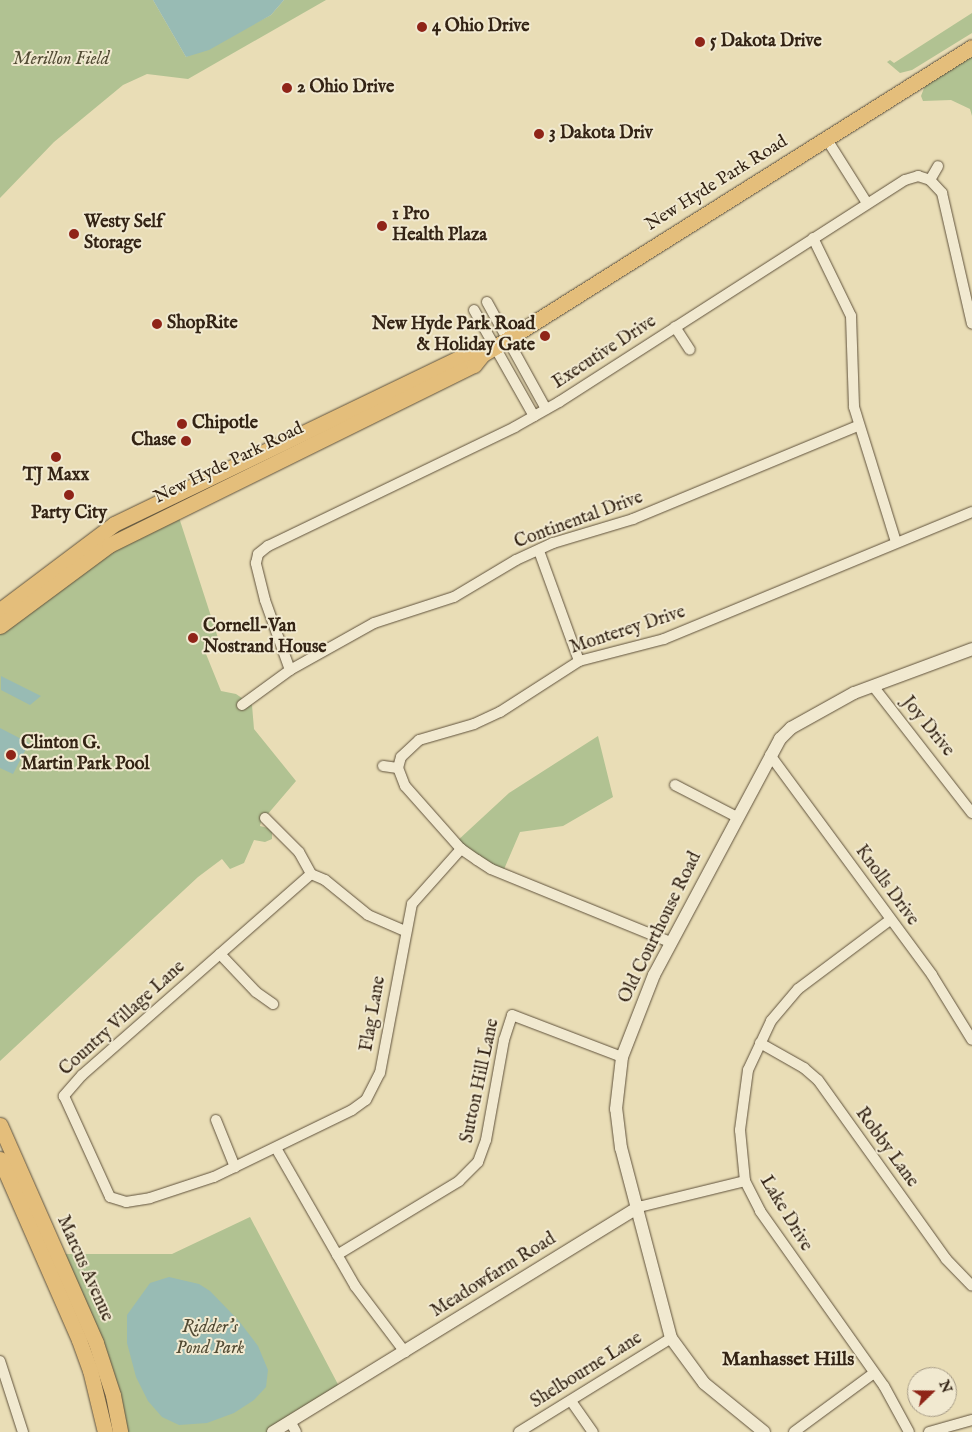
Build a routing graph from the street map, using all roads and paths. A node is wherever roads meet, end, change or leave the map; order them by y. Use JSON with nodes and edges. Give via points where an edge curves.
{"nodes":[{"id":1,"x":972,"y":47,"type":"edge"},
{"id":2,"x":826,"y":138,"type":"junction"},
{"id":3,"x":938,"y":166,"type":"dead end"},
{"id":4,"x":930,"y":180,"type":"junction"},
{"id":5,"x":866,"y":203,"type":"junction"},
{"id":6,"x":813,"y":238,"type":"junction"},
{"id":7,"x":488,"y":302,"type":"dead end"},
{"id":8,"x":474,"y":310,"type":"dead end"},
{"id":9,"x":972,"y":324,"type":"edge"},
{"id":10,"x":675,"y":327,"type":"junction"},
{"id":11,"x":495,"y":347,"type":"junction"},
{"id":12,"x":690,"y":350,"type":"dead end"},
{"id":13,"x":546,"y":409,"type":"junction"},
{"id":14,"x":534,"y":416,"type":"junction"},
{"id":15,"x":858,"y":426,"type":"junction"},
{"id":16,"x":972,"y":512,"type":"edge"},
{"id":17,"x":896,"y":542,"type":"junction"},
{"id":18,"x":539,"y":551,"type":"junction"},
{"id":19,"x":0,"y":610,"type":"edge"},
{"id":20,"x":0,"y":626,"type":"edge"},
{"id":21,"x":972,"y":649,"type":"edge"},
{"id":22,"x":579,"y":661,"type":"junction"},
{"id":23,"x":290,"y":670,"type":"junction"},
{"id":24,"x":873,"y":686,"type":"junction"},
{"id":25,"x":242,"y":705,"type":"dead end"},
{"id":26,"x":770,"y":755,"type":"junction"},
{"id":27,"x":383,"y":766,"type":"dead end"},
{"id":28,"x":398,"y":768,"type":"junction"},
{"id":29,"x":675,"y":785,"type":"dead end"},
{"id":30,"x":972,"y":812,"type":"edge"},
{"id":31,"x":737,"y":817,"type":"junction"},
{"id":32,"x":265,"y":818,"type":"dead end"},
{"id":33,"x":461,"y":848,"type":"junction"},
{"id":34,"x":311,"y":874,"type":"junction"},
{"id":35,"x":890,"y":920,"type":"junction"},
{"id":36,"x":405,"y":931,"type":"junction"},
{"id":37,"x":670,"y":942,"type":"junction"},
{"id":38,"x":220,"y":954,"type":"junction"},
{"id":39,"x":273,"y":1004,"type":"dead end"},
{"id":40,"x":972,"y":1040,"type":"edge"},
{"id":41,"x":760,"y":1044,"type":"junction"},
{"id":42,"x":622,"y":1057,"type":"junction"},
{"id":43,"x":216,"y":1120,"type":"dead end"},
{"id":44,"x":0,"y":1125,"type":"edge"},
{"id":45,"x":2,"y":1142,"type":"edge"},
{"id":46,"x":276,"y":1148,"type":"junction"},
{"id":47,"x":0,"y":1159,"type":"edge"},
{"id":48,"x":235,"y":1167,"type":"junction"},
{"id":49,"x":746,"y":1180,"type":"junction"},
{"id":50,"x":639,"y":1207,"type":"junction"},
{"id":51,"x":338,"y":1255,"type":"junction"},
{"id":52,"x":972,"y":1286,"type":"edge"},
{"id":53,"x":671,"y":1338,"type":"junction"},
{"id":54,"x":405,"y":1352,"type":"junction"},
{"id":55,"x":0,"y":1361,"type":"edge"},
{"id":56,"x":874,"y":1373,"type":"junction"},
{"id":57,"x":570,"y":1400,"type":"junction"},
{"id":58,"x":972,"y":1420,"type":"edge"},
{"id":59,"x":293,"y":1428,"type":"edge"},
{"id":60,"x":23,"y":1432,"type":"edge"},
{"id":61,"x":105,"y":1432,"type":"edge"},
{"id":62,"x":120,"y":1432,"type":"edge"},
{"id":63,"x":273,"y":1432,"type":"edge"},
{"id":64,"x":519,"y":1432,"type":"edge"},
{"id":65,"x":593,"y":1432,"type":"edge"},
{"id":66,"x":764,"y":1432,"type":"edge"},
{"id":67,"x":794,"y":1432,"type":"edge"},
{"id":68,"x":909,"y":1432,"type":"edge"},
{"id":69,"x":929,"y":1432,"type":"edge"}],
"edges":[{"from":1,"to":2,"type":"main road","name":"New Hyde Park Road"},
{"from":2,"to":5,"type":"street"},
{"from":2,"to":11,"type":"main road","name":"New Hyde Park Road"},
{"from":3,"to":4,"type":"street"},
{"from":4,"to":5,"type":"street","name":"Executive Drive","via":[[918,176],[905,180]]},
{"from":4,"to":9,"type":"street","via":[[946,201]]},
{"from":5,"to":6,"type":"street","name":"Executive Drive"},
{"from":6,"to":10,"type":"street","name":"Executive Drive"},
{"from":6,"to":15,"type":"street","via":[[851,316],[851,378]]},
{"from":7,"to":11,"type":"street"},
{"from":8,"to":11,"type":"street"},
{"from":10,"to":12,"type":"street"},
{"from":10,"to":13,"type":"street","name":"Executive Drive"},
{"from":11,"to":13,"type":"street"},
{"from":11,"to":14,"type":"street"},
{"from":11,"to":19,"type":"main road","name":"New Hyde Park Road","via":[[468,354],[114,524]]},
{"from":11,"to":20,"type":"main road","name":"New Hyde Park Road","via":[[474,365],[109,545]]},
{"from":13,"to":14,"type":"street","name":"Executive Drive"},
{"from":14,"to":23,"type":"street","name":"Executive Drive","via":[[268,546],[258,554],[256,564],[265,600]]},
{"from":15,"to":17,"type":"street"},
{"from":15,"to":18,"type":"street","name":"Continental Drive","via":[[633,519],[564,539]]},
{"from":16,"to":17,"type":"street","name":"Monterey Drive"},
{"from":17,"to":22,"type":"street","name":"Monterey Drive","via":[[664,639]]},
{"from":18,"to":22,"type":"street"},
{"from":18,"to":23,"type":"street","name":"Continental Drive","via":[[516,560],[454,597],[374,623]]},
{"from":21,"to":24,"type":"street","name":"Old Courthouse Road"},
{"from":22,"to":28,"type":"street","name":"Monterey Drive","via":[[500,712],[474,724],[419,740],[408,747]]},
{"from":23,"to":25,"type":"street","name":"Continental Drive"},
{"from":24,"to":26,"type":"street","name":"Old Courthouse Road","via":[[819,710],[791,728]]},
{"from":24,"to":30,"type":"street","name":"Joy Drive"},
{"from":26,"to":31,"type":"street","name":"Old Courthouse Road"},
{"from":26,"to":35,"type":"street","name":"Knolls Drive"},
{"from":27,"to":28,"type":"street"},
{"from":28,"to":33,"type":"street","via":[[405,786]]},
{"from":29,"to":31,"type":"street"},
{"from":31,"to":37,"type":"street","name":"Old Courthouse Road"},
{"from":32,"to":34,"type":"street","via":[[303,857]]},
{"from":33,"to":36,"type":"street","name":"Flag Lane","via":[[415,897]]},
{"from":33,"to":37,"type":"street","via":[[491,869]]},
{"from":34,"to":36,"type":"street","via":[[325,880],[368,915]]},
{"from":34,"to":38,"type":"street","name":"Country Village Lane"},
{"from":35,"to":40,"type":"street","name":"Knolls Drive","via":[[932,975]]},
{"from":35,"to":41,"type":"street","name":"Lake Drive","via":[[798,989],[771,1021]]},
{"from":36,"to":46,"type":"street","name":"Flag Lane","via":[[383,1059],[374,1090],[352,1110]]},
{"from":37,"to":42,"type":"street","name":"Old Courthouse Road"},
{"from":38,"to":39,"type":"street","via":[[256,992]]},
{"from":38,"to":48,"type":"street","name":"Country Village Lane","via":[[82,1075],[64,1096],[106,1191],[118,1201],[150,1198],[179,1190]]},
{"from":41,"to":49,"type":"street","name":"Lake Drive","via":[[748,1070],[742,1098],[740,1130]]},
{"from":41,"to":52,"type":"street","name":"Robby Lane","via":[[804,1068],[818,1080],[946,1260]]},
{"from":42,"to":50,"type":"street","name":"Old Courthouse Road","via":[[616,1120]]},
{"from":42,"to":51,"type":"street","name":"Sutton Hill Lane","via":[[512,1015],[504,1040],[486,1140],[478,1162],[459,1181]]},
{"from":43,"to":48,"type":"street"},
{"from":44,"to":45,"type":"main road","name":"Marcus Avenue"},
{"from":45,"to":62,"type":"main road","name":"Marcus Avenue","via":[[96,1343],[113,1395]]},
{"from":46,"to":48,"type":"street","name":"Country Village Lane"},
{"from":46,"to":51,"type":"street"},
{"from":47,"to":61,"type":"main road","name":"Marcus Avenue","via":[[79,1340]]},
{"from":49,"to":50,"type":"street","name":"Meadowfarm Road"},
{"from":49,"to":56,"type":"street","name":"Lake Drive","via":[[771,1230]]},
{"from":50,"to":53,"type":"street","name":"Old Courthouse Road"},
{"from":50,"to":54,"type":"street","name":"Meadowfarm Road"},
{"from":51,"to":54,"type":"street","via":[[355,1286]]},
{"from":53,"to":57,"type":"street","name":"Shelbourne Lane"},
{"from":53,"to":66,"type":"street","name":"Old Courthouse Road","via":[[704,1383]]},
{"from":54,"to":59,"type":"street","name":"Meadowfarm Road"},
{"from":55,"to":60,"type":"street"},
{"from":56,"to":67,"type":"street"},
{"from":56,"to":68,"type":"street","name":"Lake Drive"},
{"from":57,"to":64,"type":"street","name":"Shelbourne Lane"},
{"from":57,"to":65,"type":"street"},
{"from":58,"to":69,"type":"street"},
{"from":59,"to":63,"type":"street","name":"Meadowfarm Road"}]}
